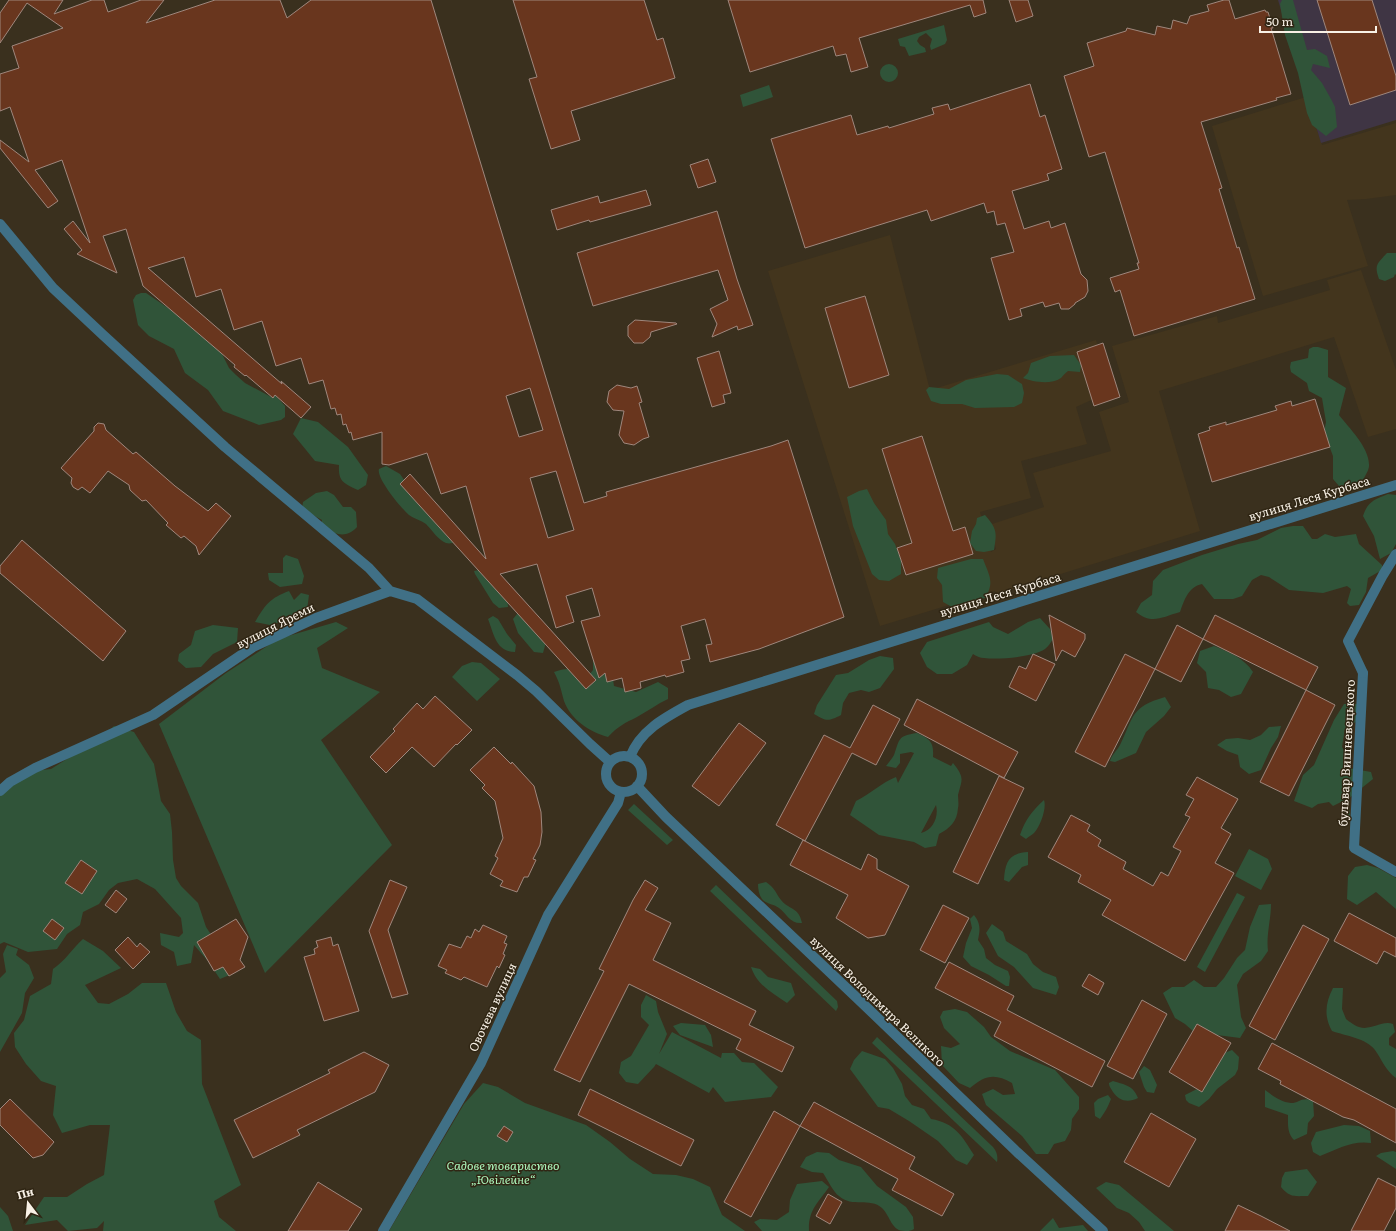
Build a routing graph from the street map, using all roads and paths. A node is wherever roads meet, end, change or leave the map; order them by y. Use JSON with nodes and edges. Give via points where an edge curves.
{"nodes":[{"id":1,"x":0,"y":224,"type":"edge"},
{"id":2,"x":1396,"y":485,"type":"edge"},
{"id":3,"x":1396,"y":554,"type":"edge"},
{"id":4,"x":390,"y":591,"type":"junction"},
{"id":5,"x":630,"y":757,"type":"junction"},
{"id":6,"x":610,"y":762,"type":"junction"},
{"id":7,"x":637,"y":786,"type":"junction"},
{"id":8,"x":0,"y":791,"type":"edge"},
{"id":9,"x":621,"y":792,"type":"junction"},
{"id":10,"x":1396,"y":872,"type":"edge"},
{"id":11,"x":383,"y":1231,"type":"edge"},
{"id":12,"x":1103,"y":1231,"type":"edge"}],
"edges":[{"from":1,"to":4,"type":"street","via":[[53,288],[225,447],[369,568]]},
{"from":2,"to":5,"type":"street","name":"вулиця Леся Курбаса","via":[[688,705],[653,726],[633,748]]},
{"from":3,"to":10,"type":"street","name":"бульвар Вишневецького","via":[[1348,642],[1363,672],[1354,848]]},
{"from":4,"to":6,"type":"street","via":[[417,599],[517,675]]},
{"from":4,"to":8,"type":"street","name":"вулиця Яреми","via":[[316,618],[254,647],[153,715],[35,768],[10,782]]},
{"from":5,"to":6,"type":"street","via":[[623,756]]},
{"from":5,"to":7,"type":"street","via":[[640,766],[642,773]]},
{"from":6,"to":9,"type":"street","via":[[606,768],[607,782]]},
{"from":7,"to":9,"type":"street"},
{"from":7,"to":12,"type":"street","name":"вулиця Володимира Великого","via":[[666,817]]},
{"from":9,"to":11,"type":"street","name":"Овочева вулиця","via":[[618,803],[548,915],[481,1063]]}]}
